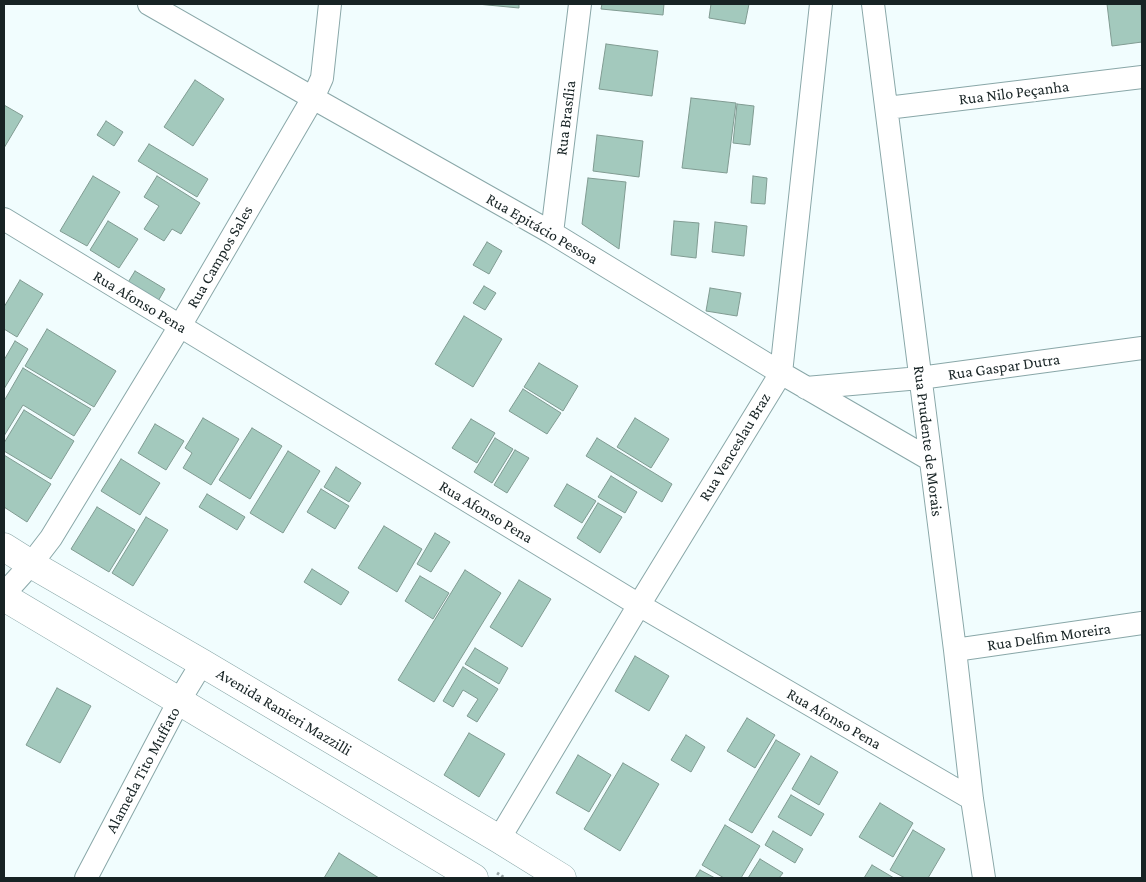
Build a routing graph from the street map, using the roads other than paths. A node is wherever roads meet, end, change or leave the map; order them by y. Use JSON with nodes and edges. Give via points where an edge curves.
{"nodes":[{"id":1,"x":149,"y":4,"type":"edge"},
{"id":2,"x":330,"y":4,"type":"edge"},
{"id":3,"x":580,"y":4,"type":"edge"},
{"id":4,"x":821,"y":4,"type":"edge"},
{"id":5,"x":873,"y":4,"type":"edge"},
{"id":6,"x":1142,"y":77,"type":"edge"},
{"id":7,"x":313,"y":98,"type":"junction"},
{"id":8,"x":887,"y":108,"type":"junction"},
{"id":9,"x":4,"y":219,"type":"edge"},
{"id":10,"x":552,"y":233,"type":"junction"},
{"id":11,"x":180,"y":326,"type":"junction"},
{"id":12,"x":1142,"y":348,"type":"edge"},
{"id":13,"x":781,"y":373,"type":"junction"},
{"id":14,"x":920,"y":378,"type":"junction"},
{"id":15,"x":806,"y":388,"type":"junction"},
{"id":16,"x":931,"y":460,"type":"junction"},
{"id":17,"x":4,"y":547,"type":"edge"},
{"id":18,"x":31,"y":564,"type":"junction"},
{"id":19,"x":4,"y":595,"type":"edge"},
{"id":20,"x":639,"y":605,"type":"junction"},
{"id":21,"x":1142,"y":623,"type":"edge"},
{"id":22,"x":955,"y":650,"type":"junction"},
{"id":23,"x":202,"y":663,"type":"junction"},
{"id":24,"x":179,"y":701,"type":"junction"},
{"id":25,"x":972,"y":799,"type":"junction"},
{"id":26,"x":498,"y":839,"type":"junction"},
{"id":27,"x":86,"y":878,"type":"edge"},
{"id":28,"x":474,"y":878,"type":"edge"},
{"id":29,"x":562,"y":878,"type":"edge"},
{"id":30,"x":984,"y":878,"type":"edge"}],
"edges":[{"from":1,"to":7,"type":"street","name":"Rua Epitácio Pessoa"},
{"from":2,"to":7,"type":"street","name":"Rua Campos Sales","via":[[322,78]]},
{"from":3,"to":10,"type":"street","name":"Rua Brasília"},
{"from":4,"to":13,"type":"street","name":"Rua Venceslau Braz"},
{"from":5,"to":8,"type":"street","name":"Rua Prudente de Morais"},
{"from":6,"to":8,"type":"street","name":"Rua Nilo Peçanha"},
{"from":7,"to":10,"type":"street","name":"Rua Epitácio Pessoa"},
{"from":7,"to":11,"type":"street","name":"Rua Campos Sales"},
{"from":8,"to":14,"type":"street","name":"Rua Prudente de Morais"},
{"from":9,"to":11,"type":"street","name":"Rua Afonso Pena"},
{"from":10,"to":13,"type":"street","name":"Rua Epitácio Pessoa"},
{"from":11,"to":18,"type":"street","name":"Rua Campos Sales","via":[[51,538]]},
{"from":11,"to":20,"type":"street","name":"Rua Afonso Pena"},
{"from":12,"to":14,"type":"street","name":"Rua Gaspar Dutra"},
{"from":13,"to":15,"type":"street","name":"Rua Epitácio Pessoa"},
{"from":13,"to":20,"type":"street","name":"Rua Venceslau Braz"},
{"from":14,"to":15,"type":"street","name":"Rua Gaspar Dutra"},
{"from":14,"to":16,"type":"street","name":"Rua Prudente de Morais"},
{"from":15,"to":16,"type":"street","name":"Rua Epitácio Pessoa"},
{"from":16,"to":22,"type":"street","name":"Rua Prudente de Morais"},
{"from":17,"to":18,"type":"street","name":"Avenida Ranieri Mazzilli"},
{"from":18,"to":19,"type":"street","name":"Rua Campos Sales"},
{"from":18,"to":23,"type":"street","name":"Avenida Ranieri Mazzilli"},
{"from":19,"to":24,"type":"street"},
{"from":20,"to":25,"type":"street","name":"Rua Afonso Pena"},
{"from":20,"to":26,"type":"street","name":"Rua Venceslau Braz"},
{"from":21,"to":22,"type":"street","name":"Rua Delfim Moreira"},
{"from":22,"to":25,"type":"street","name":"Rua Prudente de Morais"},
{"from":23,"to":24,"type":"street","name":"Alameda Tito Muffato"},
{"from":23,"to":26,"type":"street","name":"Avenida Ranieri Mazzilli"},
{"from":24,"to":27,"type":"street","name":"Alameda Tito Muffato"},
{"from":24,"to":28,"type":"street"},
{"from":25,"to":30,"type":"street","name":"Rua Prudente de Morais"},
{"from":26,"to":29,"type":"street","name":"Avenida Ranieri Mazzilli"}]}
